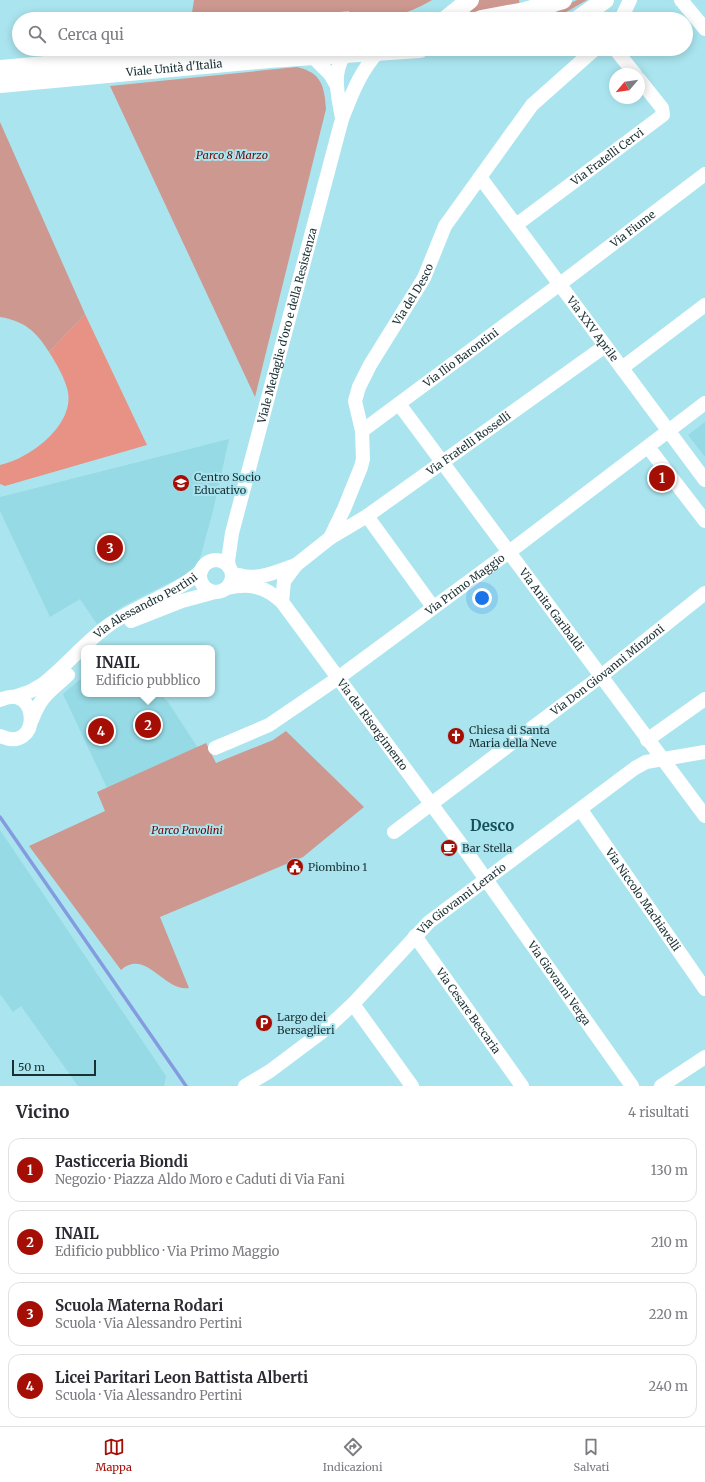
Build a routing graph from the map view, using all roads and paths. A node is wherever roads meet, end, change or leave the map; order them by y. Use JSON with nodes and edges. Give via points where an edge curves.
{"nodes":[{"id":1,"x":470,"y":0,"type":"edge"},
{"id":2,"x":605,"y":0,"type":"edge"},
{"id":3,"x":630,"y":0,"type":"edge"},
{"id":4,"x":681,"y":0,"type":"edge"},
{"id":5,"x":554,"y":6,"type":"edge"},
{"id":6,"x":525,"y":10,"type":"edge"},
{"id":7,"x":455,"y":12,"type":"edge"},
{"id":8,"x":588,"y":12,"type":"edge"},
{"id":9,"x":624,"y":12,"type":"edge"},
{"id":10,"x":691,"y":12,"type":"edge"},
{"id":11,"x":693,"y":14,"type":"edge"},
{"id":12,"x":705,"y":29,"type":"edge"},
{"id":13,"x":145,"y":56,"type":"edge"},
{"id":14,"x":312,"y":56,"type":"joint"},
{"id":15,"x":346,"y":56,"type":"edge"},
{"id":16,"x":375,"y":56,"type":"edge"},
{"id":17,"x":587,"y":56,"type":"edge"},
{"id":18,"x":621,"y":56,"type":"edge"},
{"id":19,"x":630,"y":68,"type":"edge"},
{"id":20,"x":0,"y":69,"type":"edge"},
{"id":21,"x":0,"y":84,"type":"edge"},
{"id":22,"x":337,"y":86,"type":"junction"},
{"id":23,"x":645,"y":87,"type":"edge"},
{"id":24,"x":342,"y":119,"type":"junction"},
{"id":25,"x":705,"y":174,"type":"edge"},
{"id":26,"x":480,"y":177,"type":"junction"},
{"id":27,"x":516,"y":225,"type":"junction"},
{"id":28,"x":560,"y":284,"type":"junction"},
{"id":29,"x":705,"y":305,"type":"edge"},
{"id":30,"x":605,"y":346,"type":"junction"},
{"id":31,"x":622,"y":368,"type":"junction"},
{"id":32,"x":705,"y":403,"type":"edge"},
{"id":33,"x":399,"y":404,"type":"junction"},
{"id":34,"x":362,"y":431,"type":"junction"},
{"id":35,"x":669,"y":431,"type":"junction"},
{"id":36,"x":648,"y":447,"type":"junction"},
{"id":37,"x":442,"y":461,"type":"junction"},
{"id":38,"x":705,"y":480,"type":"edge"},
{"id":39,"x":367,"y":516,"type":"junction"},
{"id":40,"x":705,"y":522,"type":"edge"},
{"id":41,"x":232,"y":533,"type":"junction"},
{"id":42,"x":330,"y":538,"type":"junction"},
{"id":43,"x":509,"y":552,"type":"junction"},
{"id":44,"x":296,"y":565,"type":"junction"},
{"id":45,"x":205,"y":566,"type":"junction"},
{"id":46,"x":230,"y":568,"type":"junction"},
{"id":47,"x":221,"y":590,"type":"junction"},
{"id":48,"x":705,"y":593,"type":"edge"},
{"id":49,"x":282,"y":602,"type":"junction"},
{"id":50,"x":433,"y":607,"type":"junction"},
{"id":51,"x":87,"y":645,"type":"edge"},
{"id":52,"x":99,"y":645,"type":"edge"},
{"id":53,"x":81,"y":650,"type":"edge"},
{"id":54,"x":81,"y":662,"type":"edge"},
{"id":55,"x":601,"y":676,"type":"junction"},
{"id":56,"x":338,"y":678,"type":"junction"},
{"id":57,"x":4,"y":698,"type":"edge"},
{"id":58,"x":705,"y":698,"type":"edge"},
{"id":59,"x":32,"y":720,"type":"junction"},
{"id":60,"x":2,"y":738,"type":"edge"},
{"id":61,"x":647,"y":740,"type":"junction"},
{"id":62,"x":214,"y":748,"type":"dead end"},
{"id":63,"x":705,"y":752,"type":"edge"},
{"id":64,"x":664,"y":759,"type":"junction"},
{"id":65,"x":432,"y":804,"type":"junction"},
{"id":66,"x":581,"y":810,"type":"junction"},
{"id":67,"x":705,"y":816,"type":"edge"},
{"id":68,"x":394,"y":832,"type":"dead end"},
{"id":69,"x":487,"y":880,"type":"junction"},
{"id":70,"x":415,"y":936,"type":"junction"},
{"id":71,"x":705,"y":989,"type":"edge"},
{"id":72,"x":353,"y":1004,"type":"junction"},
{"id":73,"x":705,"y":1057,"type":"edge"},
{"id":74,"x":244,"y":1086,"type":"edge"},
{"id":75,"x":412,"y":1086,"type":"edge"},
{"id":76,"x":522,"y":1086,"type":"edge"},
{"id":77,"x":632,"y":1086,"type":"edge"},
{"id":78,"x":661,"y":1086,"type":"edge"}],
"edges":[{"from":1,"to":7,"type":"main road"},
{"from":2,"to":8,"type":"main road"},
{"from":3,"to":9,"type":"street"},
{"from":4,"to":10,"type":"street"},
{"from":5,"to":6,"type":"main road"},
{"from":11,"to":12,"type":"street"},
{"from":13,"to":20,"type":"main road","name":"Viale Unità d'Italia"},
{"from":14,"to":21,"type":"main road","name":"Viale Unità d'Italia"},
{"from":14,"to":22,"type":"street","via":[[330,74]]},
{"from":15,"to":22,"type":"street","via":[[337,70]]},
{"from":16,"to":24,"type":"street","name":"Viale Medaglie d'oro e della Resistenza","via":[[360,76]]},
{"from":17,"to":26,"type":"street","name":"Via del Desco","via":[[532,105]]},
{"from":18,"to":19,"type":"street"},
{"from":22,"to":24,"type":"street"},
{"from":23,"to":27,"type":"street","name":"Via Fratelli Cervi","via":[[662,108],[663,115]]},
{"from":24,"to":41,"type":"street","name":"Viale Medaglie d'oro e della Resistenza"},
{"from":25,"to":28,"type":"street","name":"Via Fiume"},
{"from":26,"to":27,"type":"street","name":"Via XXV Aprile"},
{"from":26,"to":34,"type":"street","name":"Via del Desco","via":[[446,226],[424,278],[359,387],[355,401]]},
{"from":27,"to":28,"type":"street","name":"Via XXV Aprile"},
{"from":28,"to":30,"type":"street","name":"Via XXV Aprile"},
{"from":28,"to":33,"type":"street","name":"Via Ilio Barontini"},
{"from":29,"to":31,"type":"street"},
{"from":30,"to":31,"type":"street","name":"Via XXV Aprile"},
{"from":30,"to":37,"type":"street","name":"Via Fratelli Rosselli"},
{"from":31,"to":35,"type":"street","name":"Via XXV Aprile"},
{"from":32,"to":35,"type":"street","name":"Via Primo Maggio"},
{"from":33,"to":34,"type":"street","name":"Via Ilio Barontini"},
{"from":33,"to":37,"type":"street","name":"Via Anita Garibaldi"},
{"from":34,"to":42,"type":"street","name":"Via del Desco","via":[[364,448],[361,467]]},
{"from":35,"to":36,"type":"street","name":"Via Primo Maggio"},
{"from":35,"to":38,"type":"street","name":"Via XXV Aprile"},
{"from":36,"to":40,"type":"street"},
{"from":36,"to":43,"type":"street","name":"Via Primo Maggio"},
{"from":37,"to":39,"type":"street","name":"Via Fratelli Rosselli"},
{"from":37,"to":43,"type":"street","name":"Via Anita Garibaldi"},
{"from":39,"to":42,"type":"street","name":"Via Fratelli Rosselli"},
{"from":39,"to":50,"type":"street"},
{"from":41,"to":45,"type":"street","name":"Viale Medaglie d'oro e della Resistenza"},
{"from":41,"to":46,"type":"street","name":"Viale Medaglie d'oro e della Resistenza","via":[[228,561]]},
{"from":42,"to":44,"type":"street","name":"Via del Desco"},
{"from":43,"to":50,"type":"street","name":"Via Primo Maggio"},
{"from":43,"to":55,"type":"street","name":"Via Anita Garibaldi"},
{"from":44,"to":46,"type":"street","via":[[263,576],[248,577],[239,575]]},
{"from":44,"to":49,"type":"street","via":[[284,581]]},
{"from":45,"to":46,"type":"street","via":[[219,560]]},
{"from":45,"to":47,"type":"street","via":[[203,584],[206,588]]},
{"from":45,"to":51,"type":"street","name":"Via Alessandro Pertini","via":[[190,581],[108,626]]},
{"from":46,"to":47,"type":"street","via":[[232,580]]},
{"from":47,"to":49,"type":"street","name":"Via Alessandro Pertini","via":[[244,584],[259,586]]},
{"from":47,"to":52,"type":"street","name":"Via Alessandro Pertini","via":[[144,614],[111,634]]},
{"from":48,"to":55,"type":"street","name":"Via Don Giovanni Minzoni"},
{"from":49,"to":56,"type":"street","name":"Via del Risorgimento"},
{"from":50,"to":56,"type":"street","name":"Via Primo Maggio"},
{"from":53,"to":57,"type":"street","name":"Via Alessandro Pertini","via":[[43,684],[30,691]]},
{"from":54,"to":59,"type":"street","via":[[43,697]]},
{"from":55,"to":61,"type":"street","name":"Via Anita Garibaldi"},
{"from":55,"to":65,"type":"street","name":"Via Don Giovanni Minzoni"},
{"from":56,"to":62,"type":"street","name":"Via Primo Maggio","via":[[269,725]]},
{"from":56,"to":65,"type":"street","name":"Via del Risorgimento"},
{"from":57,"to":59,"type":"street","via":[[26,704]]},
{"from":58,"to":61,"type":"street"},
{"from":59,"to":60,"type":"street","via":[[24,734],[17,738]]},
{"from":61,"to":64,"type":"street","name":"Via Anita Garibaldi"},
{"from":63,"to":64,"type":"street","name":"Via Giovanni Lerario"},
{"from":64,"to":66,"type":"street","name":"Via Giovanni Lerario","via":[[646,762],[635,768]]},
{"from":64,"to":67,"type":"street","name":"Via Anita Garibaldi"},
{"from":65,"to":68,"type":"street","name":"Via Don Giovanni Minzoni"},
{"from":65,"to":69,"type":"street","name":"Via del Risorgimento"},
{"from":66,"to":69,"type":"street","name":"Via Giovanni Lerario"},
{"from":66,"to":71,"type":"street","name":"Via Niccolo Machiavelli"},
{"from":69,"to":70,"type":"street","name":"Via Giovanni Lerario","via":[[445,910]]},
{"from":69,"to":77,"type":"street","name":"Via Giovanni Verga"},
{"from":70,"to":72,"type":"street","name":"Via Giovanni Lerario"},
{"from":70,"to":76,"type":"street","name":"Via Cesare Beccaria"},
{"from":72,"to":74,"type":"street","name":"Via Giovanni Lerario","via":[[312,1040],[270,1071]]},
{"from":72,"to":75,"type":"street"},
{"from":73,"to":78,"type":"street"}]}
